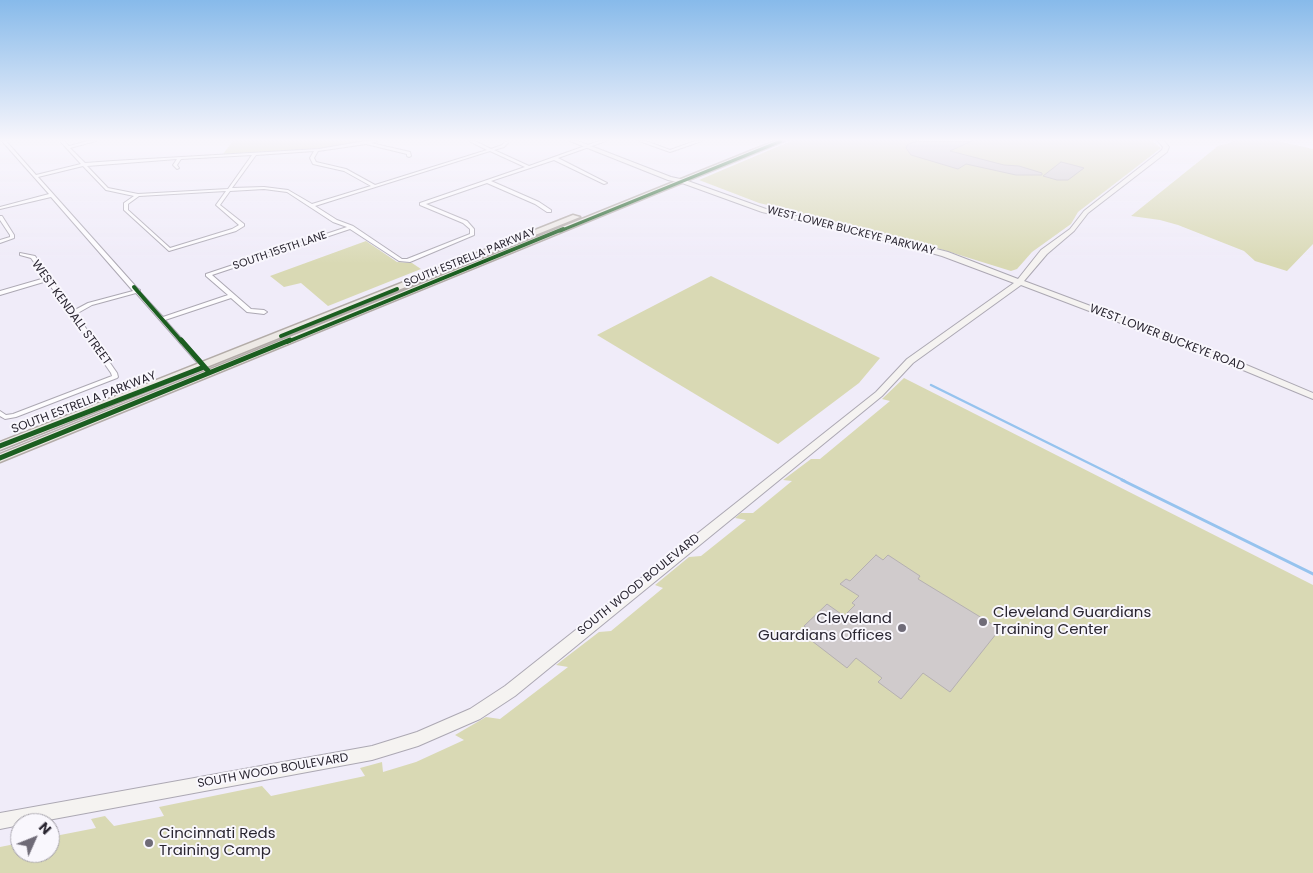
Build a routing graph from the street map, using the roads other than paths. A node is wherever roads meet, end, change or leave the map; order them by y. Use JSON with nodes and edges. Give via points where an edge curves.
{"nodes":[{"id":1,"x":40,"y":182,"type":"edge"},
{"id":2,"x":99,"y":182,"type":"edge"},
{"id":3,"x":233,"y":182,"type":"edge"},
{"id":4,"x":366,"y":182,"type":"edge"},
{"id":5,"x":388,"y":182,"type":"edge"},
{"id":6,"x":485,"y":182,"type":"edge"},
{"id":7,"x":489,"y":182,"type":"edge"},
{"id":8,"x":669,"y":182,"type":"edge"},
{"id":9,"x":684,"y":182,"type":"edge"},
{"id":10,"x":1125,"y":182,"type":"edge"},
{"id":11,"x":374,"y":186,"type":"junction"},
{"id":12,"x":227,"y":190,"type":"junction"},
{"id":13,"x":52,"y":195,"type":"junction"},
{"id":14,"x":138,"y":195,"type":"junction"},
{"id":15,"x":310,"y":206,"type":"junction"},
{"id":16,"x":0,"y":208,"type":"edge"},
{"id":17,"x":549,"y":211,"type":"dead end"},
{"id":18,"x":0,"y":217,"type":"edge"},
{"id":19,"x":351,"y":227,"type":"junction"},
{"id":20,"x":0,"y":242,"type":"edge"},
{"id":21,"x":22,"y":254,"type":"dead end"},
{"id":22,"x":48,"y":279,"type":"junction"},
{"id":23,"x":1020,"y":282,"type":"junction"},
{"id":24,"x":138,"y":291,"type":"junction"},
{"id":25,"x":0,"y":293,"type":"edge"},
{"id":26,"x":230,"y":296,"type":"junction"},
{"id":27,"x":264,"y":312,"type":"dead end"},
{"id":28,"x":73,"y":313,"type":"junction"},
{"id":29,"x":163,"y":320,"type":"junction"},
{"id":30,"x":207,"y":370,"type":"junction"},
{"id":31,"x":1313,"y":396,"type":"edge"},
{"id":32,"x":2,"y":415,"type":"edge"},
{"id":33,"x":0,"y":446,"type":"edge"},
{"id":34,"x":0,"y":458,"type":"edge"},
{"id":35,"x":0,"y":821,"type":"edge"}],
"edges":[{"from":1,"to":13,"type":"street"},
{"from":2,"to":14,"type":"street","via":[[107,189],[121,194]]},
{"from":3,"to":12,"type":"street"},
{"from":4,"to":11,"type":"street"},
{"from":5,"to":11,"type":"street"},
{"from":6,"to":19,"type":"street","via":[[422,204],[465,222],[472,228],[472,235],[408,261],[401,260]]},
{"from":7,"to":17,"type":"street"},
{"from":8,"to":30,"type":"main road","name":"SOUTH ESTRELLA PARKWAY"},
{"from":9,"to":23,"type":"street","name":"WEST LOWER BUCKEYE PARKWAY","via":[[764,210],[920,246]]},
{"from":10,"to":23,"type":"street","name":"SOUTH WOOD BOULEVARD","via":[[1086,212],[1072,230],[1044,252]]},
{"from":11,"to":15,"type":"street"},
{"from":12,"to":14,"type":"street"},
{"from":12,"to":14,"type":"street","via":[[218,205],[242,225],[169,250],[126,210],[126,204]]},
{"from":12,"to":15,"type":"street","via":[[278,189],[288,191]]},
{"from":13,"to":16,"type":"street"},
{"from":13,"to":24,"type":"street"},
{"from":15,"to":19,"type":"street"},
{"from":18,"to":20,"type":"street","via":[[12,238]]},
{"from":19,"to":26,"type":"street","name":"SOUTH 155TH LANE","via":[[208,275]]},
{"from":21,"to":22,"type":"street","name":"WEST KENDALL STREET","via":[[33,258]]},
{"from":22,"to":25,"type":"street"},
{"from":22,"to":28,"type":"street","name":"WEST KENDALL STREET"},
{"from":23,"to":31,"type":"street","name":"WEST LOWER BUCKEYE ROAD"},
{"from":23,"to":35,"type":"street","name":"SOUTH WOOD BOULEVARD","via":[[910,361],[879,394],[510,691],[475,714],[418,739],[372,753]]},
{"from":24,"to":28,"type":"street"},
{"from":24,"to":29,"type":"street"},
{"from":26,"to":27,"type":"street","via":[[249,311]]},
{"from":26,"to":29,"type":"street"},
{"from":28,"to":32,"type":"street","name":"WEST KENDALL STREET","via":[[115,376],[14,416]]},
{"from":29,"to":30,"type":"street"},
{"from":30,"to":33,"type":"main road","name":"SOUTH ESTRELLA PARKWAY"},
{"from":30,"to":34,"type":"main road","name":"SOUTH ESTRELLA PARKWAY"}]}
